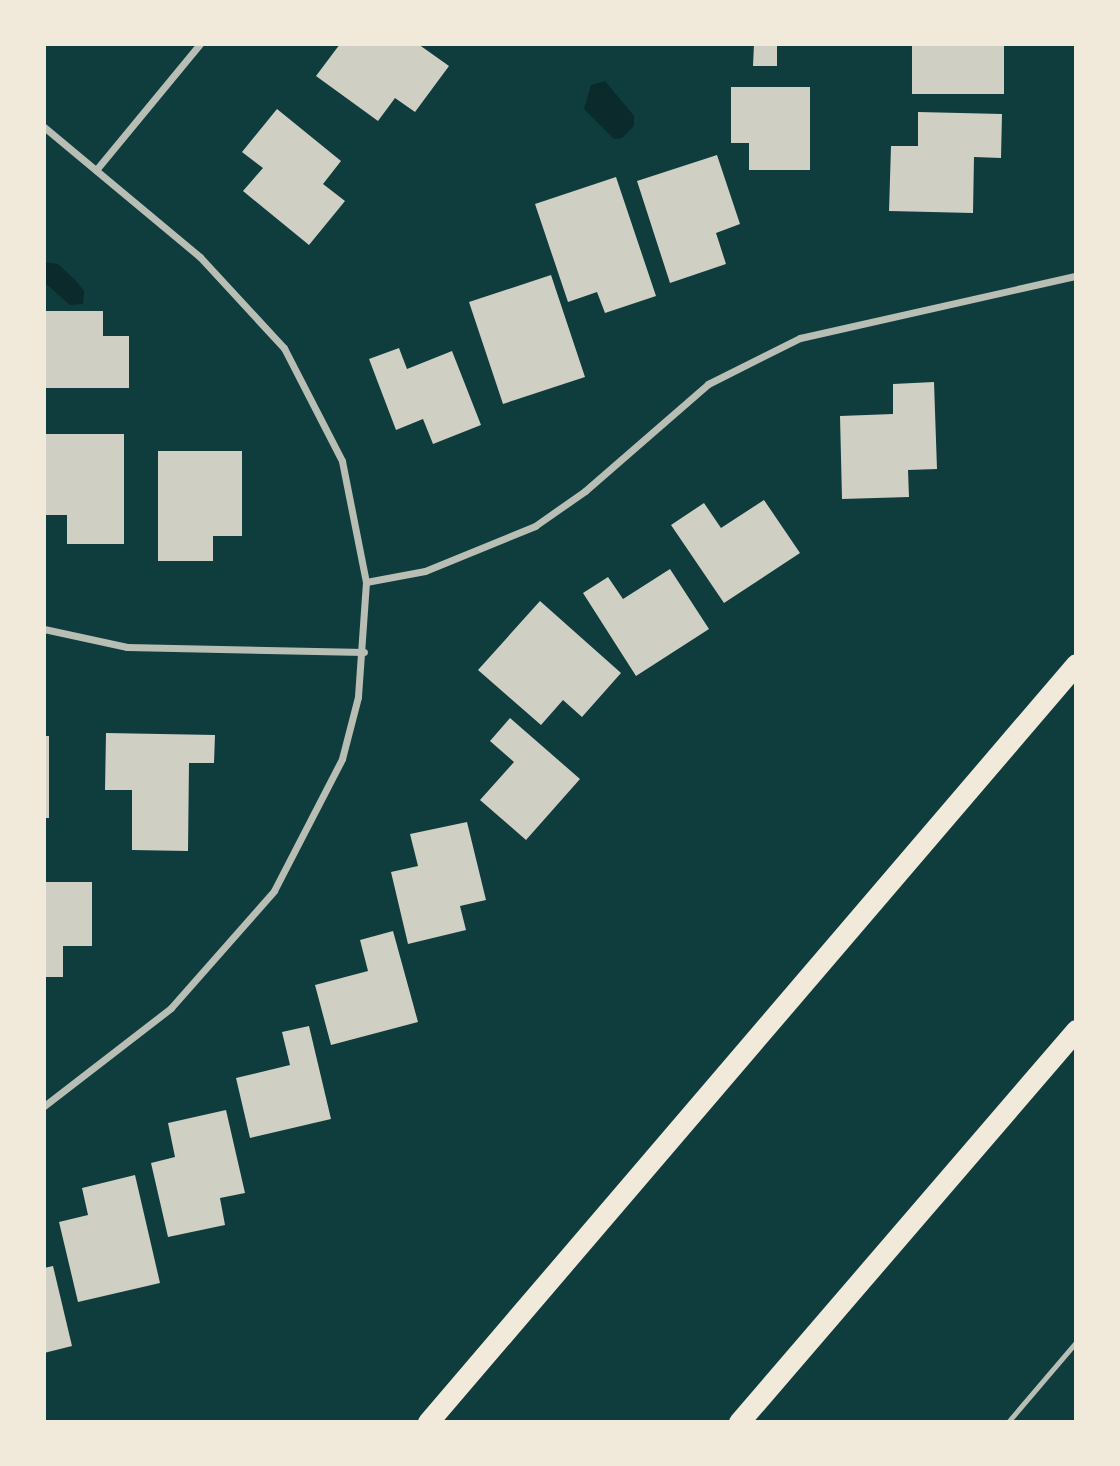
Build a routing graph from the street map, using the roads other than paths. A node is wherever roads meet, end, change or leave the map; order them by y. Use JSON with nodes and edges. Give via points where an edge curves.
{"nodes":[{"id":1,"x":200,"y":44,"type":"edge"},
{"id":2,"x":44,"y":127,"type":"edge"},
{"id":3,"x":96,"y":170,"type":"junction"},
{"id":4,"x":1076,"y":276,"type":"edge"},
{"id":5,"x":366,"y":582,"type":"junction"},
{"id":6,"x":44,"y":629,"type":"edge"},
{"id":7,"x":364,"y":652,"type":"junction"},
{"id":8,"x":1076,"y":664,"type":"edge"},
{"id":9,"x":1076,"y":1030,"type":"edge"},
{"id":10,"x":44,"y":1106,"type":"edge"},
{"id":11,"x":1076,"y":1342,"type":"edge"},
{"id":12,"x":428,"y":1422,"type":"edge"},
{"id":13,"x":739,"y":1422,"type":"edge"},
{"id":14,"x":1008,"y":1422,"type":"edge"}],
"edges":[{"from":1,"to":3,"type":"street"},
{"from":2,"to":3,"type":"street"},
{"from":3,"to":5,"type":"street","via":[[200,257],[284,348],[342,461]]},
{"from":4,"to":5,"type":"street","via":[[800,338],[708,384],[585,492],[535,526],[425,572]]},
{"from":5,"to":7,"type":"street"},
{"from":6,"to":7,"type":"street","via":[[127,647]]},
{"from":7,"to":10,"type":"street","via":[[342,759],[274,891],[171,1008]]},
{"from":8,"to":12,"type":"highway"},
{"from":9,"to":13,"type":"highway"},
{"from":11,"to":14,"type":"lane"}]}
